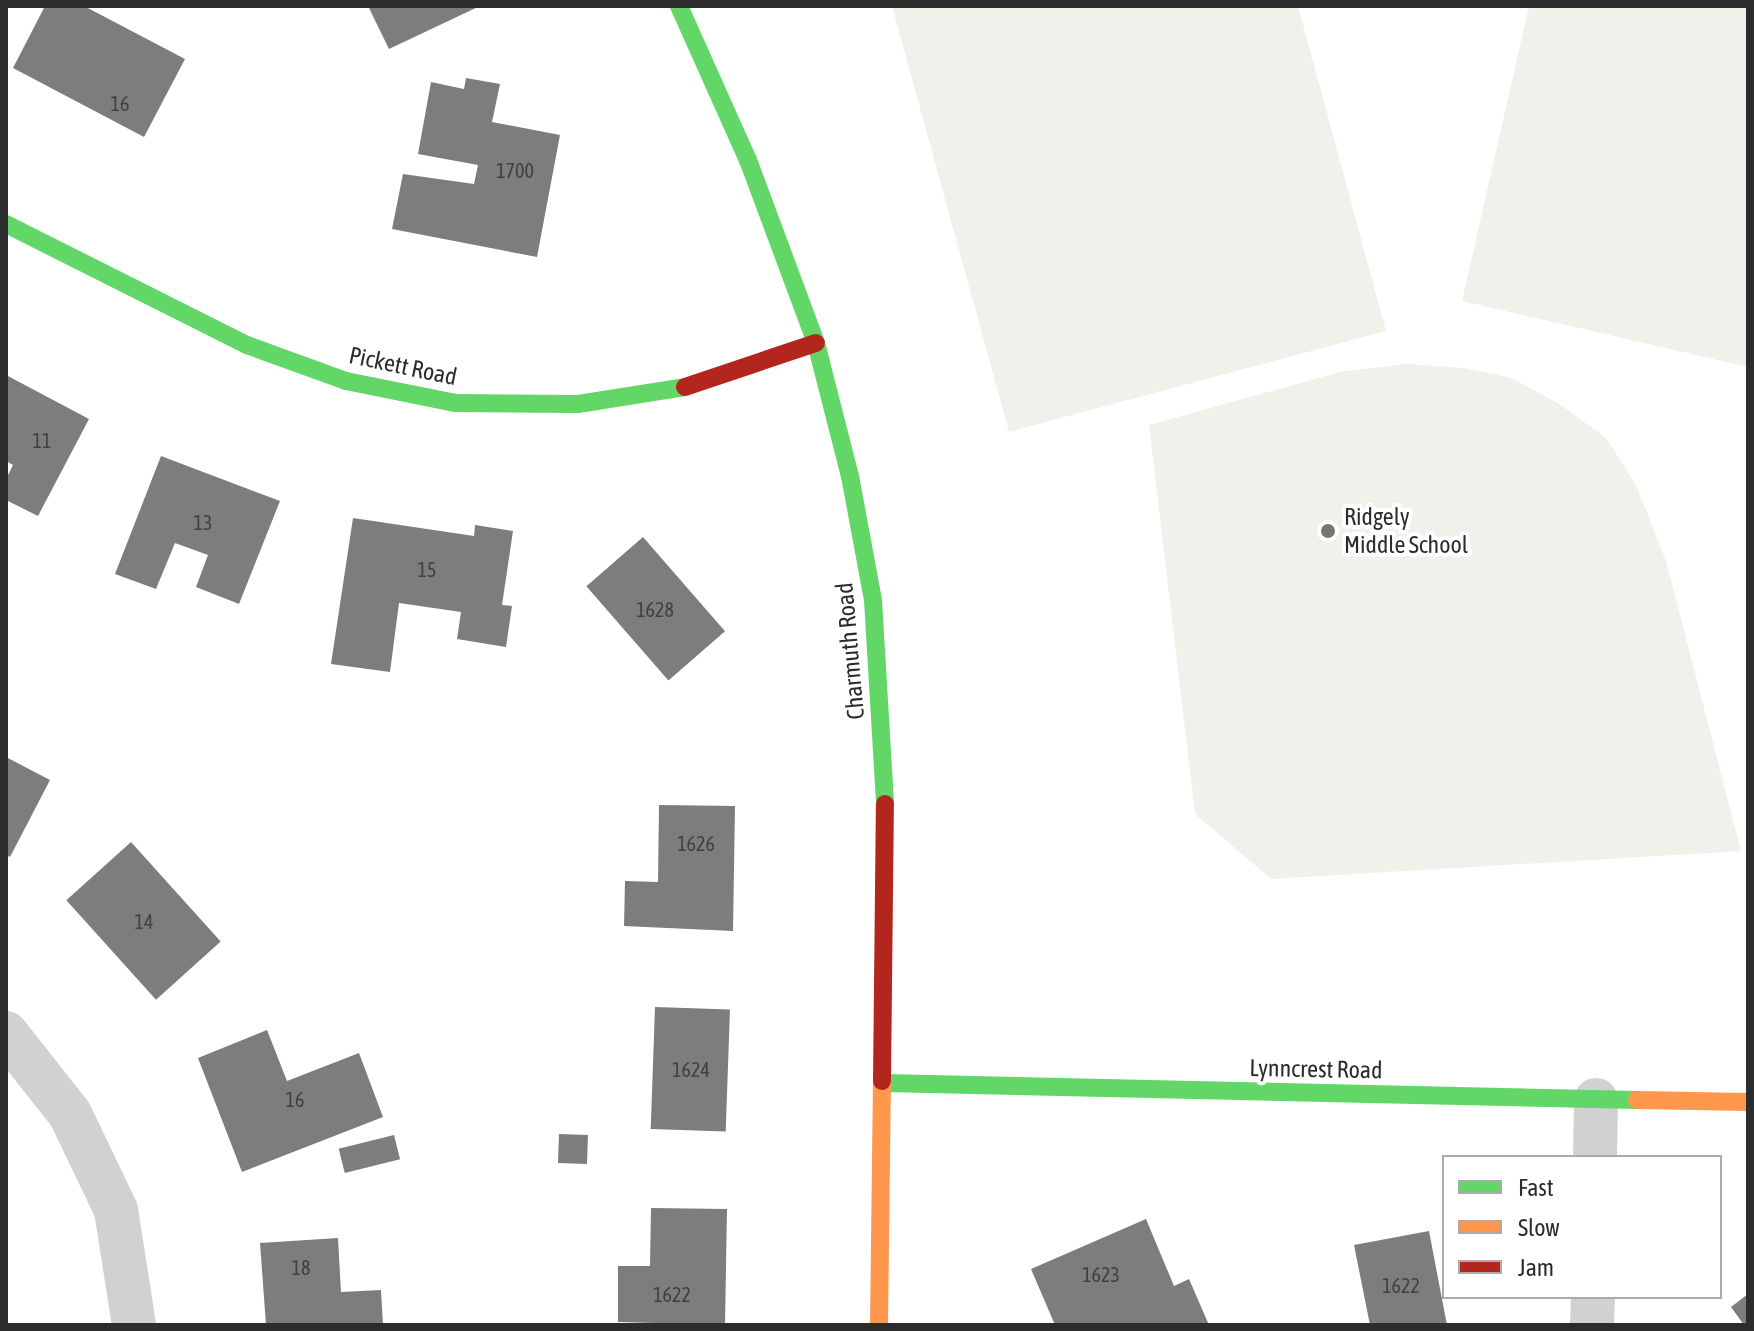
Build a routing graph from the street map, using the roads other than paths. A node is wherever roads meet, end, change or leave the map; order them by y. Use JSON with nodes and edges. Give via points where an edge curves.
{"nodes":[{"id":1,"x":679,"y":6,"type":"edge"},
{"id":2,"x":6,"y":224,"type":"edge"},
{"id":3,"x":816,"y":343,"type":"junction"},
{"id":4,"x":6,"y":1033,"type":"edge"},
{"id":5,"x":884,"y":1083,"type":"junction"},
{"id":6,"x":1596,"y":1100,"type":"junction"},
{"id":7,"x":1748,"y":1102,"type":"edge"},
{"id":8,"x":1595,"y":1155,"type":"edge"},
{"id":9,"x":1593,"y":1299,"type":"edge"},
{"id":10,"x":134,"y":1325,"type":"edge"},
{"id":11,"x":879,"y":1325,"type":"edge"},
{"id":12,"x":1592,"y":1325,"type":"edge"}],
"edges":[{"from":1,"to":3,"type":"street","name":"Charmuth Road","via":[[748,160]]},
{"from":2,"to":3,"type":"street","name":"Pickett Road","via":[[247,345],[346,381],[455,403],[578,404],[676,388]]},
{"from":3,"to":5,"type":"street","name":"Charmuth Road","via":[[850,476],[873,600],[885,787]]},
{"from":4,"to":10,"type":"street","via":[[70,1114],[116,1210]]},
{"from":5,"to":6,"type":"street","name":"Lynncrest Road"},
{"from":5,"to":11,"type":"street","name":"Charmuth Road"},
{"from":6,"to":7,"type":"street","name":"Lynncrest Road"},
{"from":6,"to":8,"type":"street"},
{"from":9,"to":12,"type":"street"}]}
